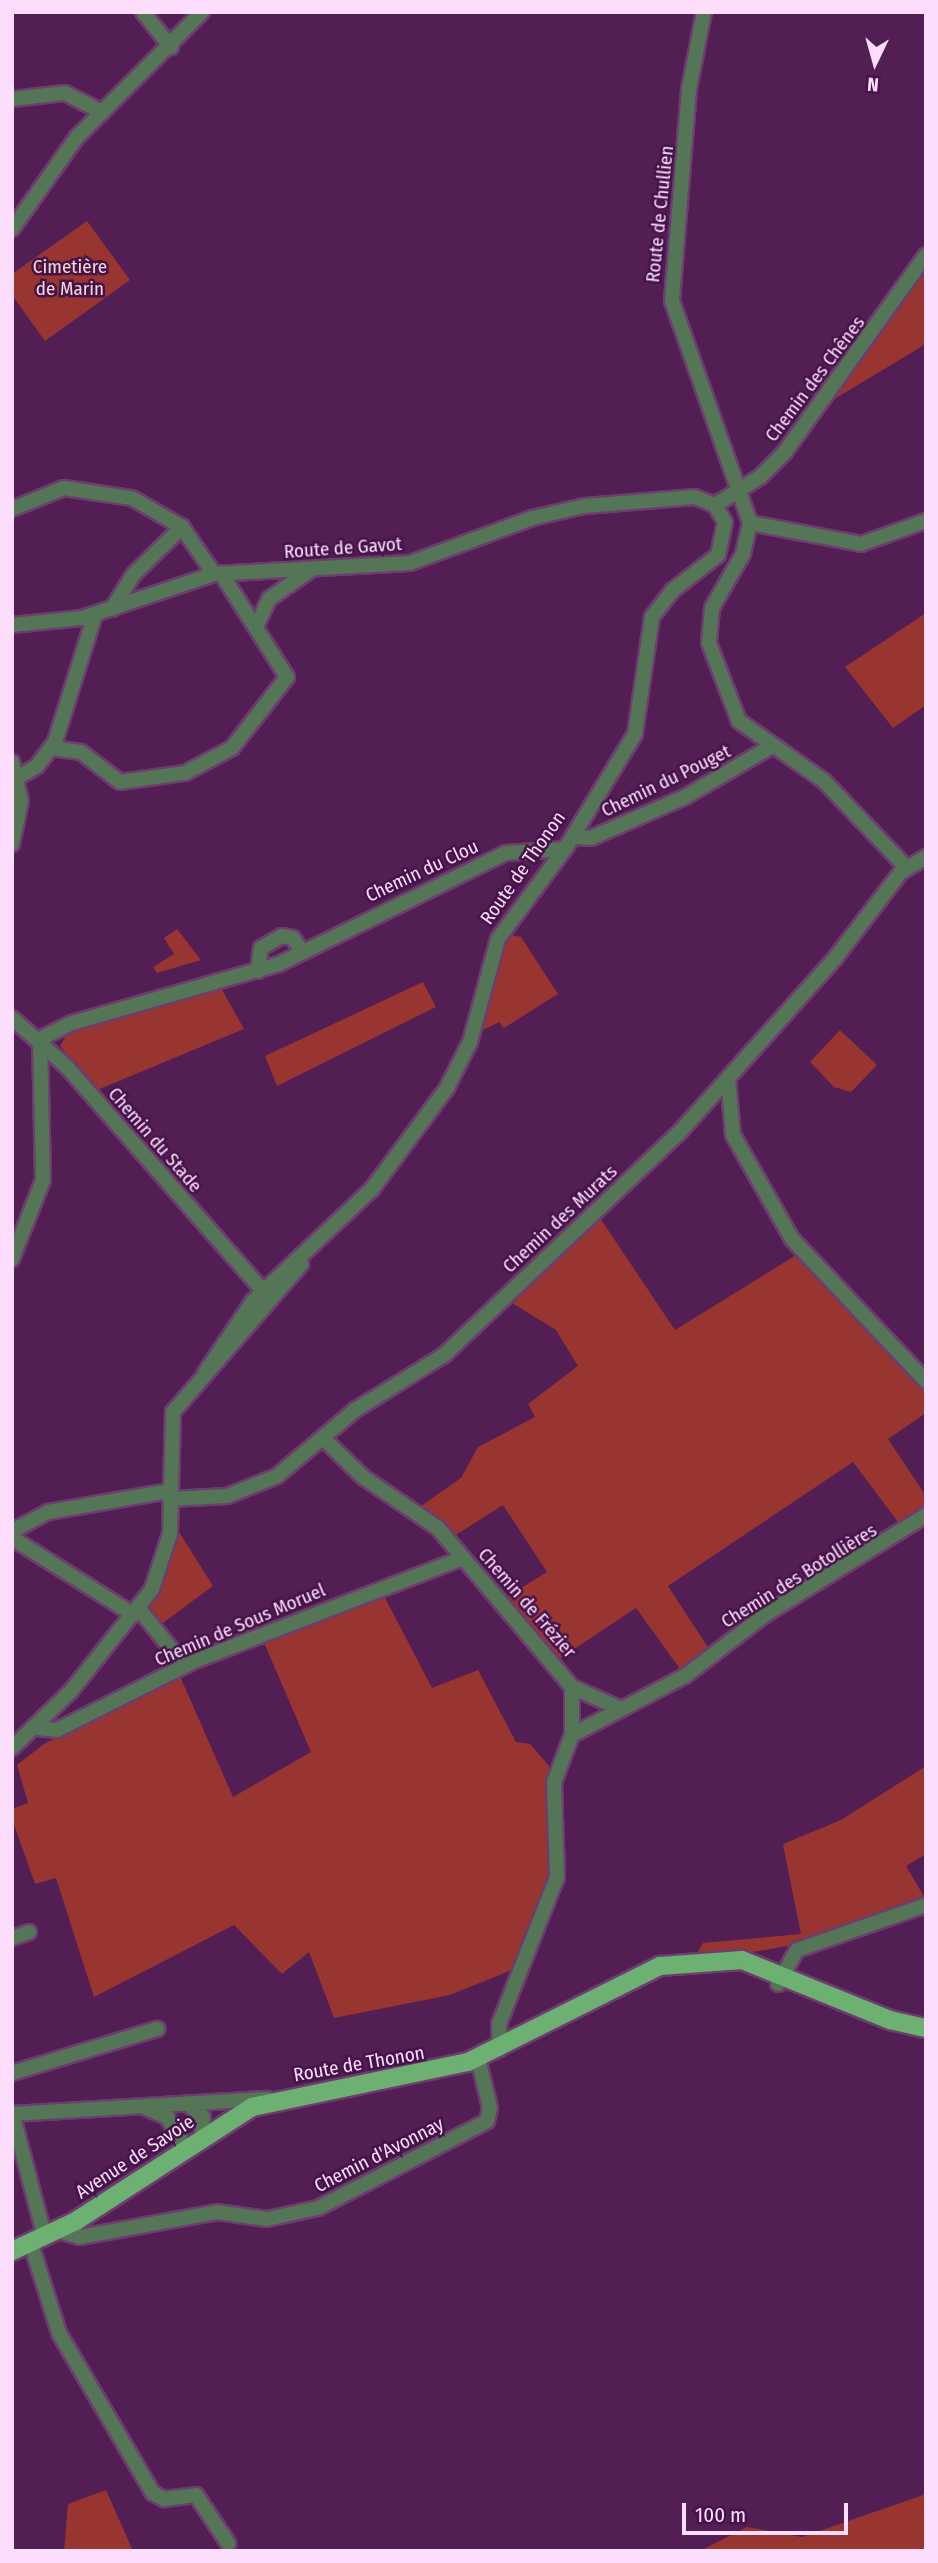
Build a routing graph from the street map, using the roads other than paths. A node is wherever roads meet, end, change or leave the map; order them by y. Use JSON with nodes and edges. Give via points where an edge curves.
{"nodes":[{"id":1,"x":143,"y":12,"type":"edge"},
{"id":2,"x":202,"y":12,"type":"edge"},
{"id":3,"x":704,"y":12,"type":"edge"},
{"id":4,"x":171,"y":47,"type":"junction"},
{"id":5,"x":12,"y":99,"type":"edge"},
{"id":6,"x":102,"y":112,"type":"junction"},
{"id":7,"x":12,"y":229,"type":"edge"},
{"id":8,"x":926,"y":255,"type":"edge"},
{"id":9,"x":739,"y":493,"type":"junction"},
{"id":10,"x":715,"y":505,"type":"junction"},
{"id":11,"x":12,"y":509,"type":"edge"},
{"id":12,"x":926,"y":521,"type":"edge"},
{"id":13,"x":750,"y":523,"type":"junction"},
{"id":14,"x":182,"y":527,"type":"junction"},
{"id":15,"x":309,"y":571,"type":"junction"},
{"id":16,"x":217,"y":574,"type":"junction"},
{"id":17,"x":112,"y":609,"type":"junction"},
{"id":18,"x":96,"y":614,"type":"junction"},
{"id":19,"x":12,"y":625,"type":"edge"},
{"id":20,"x":256,"y":627,"type":"junction"},
{"id":21,"x":772,"y":746,"type":"junction"},
{"id":22,"x":52,"y":748,"type":"junction"},
{"id":23,"x":12,"y":762,"type":"edge"},
{"id":24,"x":17,"y":778,"type":"junction"},
{"id":25,"x":569,"y":843,"type":"junction"},
{"id":26,"x":12,"y":844,"type":"edge"},
{"id":27,"x":926,"y":858,"type":"edge"},
{"id":28,"x":906,"y":867,"type":"junction"},
{"id":29,"x":302,"y":952,"type":"junction"},
{"id":30,"x":258,"y":971,"type":"junction"},
{"id":31,"x":12,"y":1018,"type":"edge"},
{"id":32,"x":40,"y":1039,"type":"junction"},
{"id":33,"x":728,"y":1078,"type":"junction"},
{"id":34,"x":18,"y":1233,"type":"edge"},
{"id":35,"x":12,"y":1259,"type":"edge"},
{"id":36,"x":267,"y":1295,"type":"junction"},
{"id":37,"x":926,"y":1381,"type":"edge"},
{"id":38,"x":323,"y":1438,"type":"junction"},
{"id":39,"x":170,"y":1495,"type":"junction"},
{"id":40,"x":926,"y":1515,"type":"edge"},
{"id":41,"x":12,"y":1531,"type":"edge"},
{"id":42,"x":12,"y":1538,"type":"edge"},
{"id":43,"x":463,"y":1558,"type":"junction"},
{"id":44,"x":136,"y":1612,"type":"junction"},
{"id":45,"x":184,"y":1666,"type":"junction"},
{"id":46,"x":572,"y":1687,"type":"junction"},
{"id":47,"x":619,"y":1708,"type":"junction"},
{"id":48,"x":37,"y":1728,"type":"junction"},
{"id":49,"x":572,"y":1735,"type":"junction"},
{"id":50,"x":15,"y":1741,"type":"edge"},
{"id":51,"x":926,"y":1905,"type":"edge"},
{"id":52,"x":29,"y":1932,"type":"dead end"},
{"id":53,"x":12,"y":1938,"type":"edge"},
{"id":54,"x":780,"y":1979,"type":"junction"},
{"id":55,"x":926,"y":2028,"type":"edge"},
{"id":56,"x":157,"y":2029,"type":"dead end"},
{"id":57,"x":500,"y":2049,"type":"junction"},
{"id":58,"x":478,"y":2058,"type":"junction"},
{"id":59,"x":12,"y":2073,"type":"edge"},
{"id":60,"x":280,"y":2099,"type":"junction"},
{"id":61,"x":185,"y":2102,"type":"junction"},
{"id":62,"x":142,"y":2108,"type":"junction"},
{"id":63,"x":12,"y":2114,"type":"edge"},
{"id":64,"x":202,"y":2138,"type":"junction"},
{"id":65,"x":186,"y":2149,"type":"junction"},
{"id":66,"x":45,"y":2237,"type":"junction"},
{"id":67,"x":12,"y":2251,"type":"edge"},
{"id":68,"x":228,"y":2543,"type":"dead end"}],
"edges":[{"from":1,"to":4,"type":"street"},
{"from":2,"to":4,"type":"street"},
{"from":3,"to":9,"type":"street","name":"Route de Chullien","via":[[689,89],[672,301],[734,463]]},
{"from":4,"to":6,"type":"street"},
{"from":5,"to":6,"type":"street","via":[[65,93]]},
{"from":6,"to":7,"type":"street","via":[[54,165]]},
{"from":8,"to":9,"type":"street","name":"Chemin des Chênes","via":[[785,452]]},
{"from":9,"to":10,"type":"street","name":"Chemin des Chênes"},
{"from":9,"to":13,"type":"street","name":"Route de Chullien"},
{"from":10,"to":15,"type":"street","name":"Route de Gavot","via":[[688,497],[568,508],[410,563]]},
{"from":10,"to":25,"type":"street","name":"Route de Thonon","via":[[725,522],[724,543],[652,617],[639,725]]},
{"from":11,"to":14,"type":"street","via":[[50,492],[80,488],[140,501]]},
{"from":12,"to":13,"type":"street","via":[[861,544]]},
{"from":13,"to":21,"type":"street","via":[[747,547],[712,608],[708,634],[736,715]]},
{"from":14,"to":16,"type":"street"},
{"from":14,"to":17,"type":"street","via":[[132,575]]},
{"from":15,"to":16,"type":"street","name":"Route de Gavot"},
{"from":15,"to":20,"type":"street","via":[[269,599]]},
{"from":16,"to":17,"type":"street","name":"Route de Gavot"},
{"from":16,"to":20,"type":"street"},
{"from":17,"to":18,"type":"street","name":"Route de Gavot"},
{"from":18,"to":19,"type":"street","name":"Route de Gavot"},
{"from":18,"to":22,"type":"street"},
{"from":20,"to":22,"type":"street","via":[[287,681],[226,752],[185,773],[120,782],[81,752]]},
{"from":21,"to":25,"type":"street","name":"Chemin du Pouget","via":[[685,797]]},
{"from":21,"to":28,"type":"street","via":[[824,781]]},
{"from":22,"to":24,"type":"street"},
{"from":23,"to":24,"type":"street"},
{"from":24,"to":26,"type":"street","via":[[20,808]]},
{"from":25,"to":29,"type":"street","name":"Chemin du Clou","via":[[499,856]]},
{"from":25,"to":36,"type":"street","name":"Route de Thonon","via":[[498,939],[470,1042],[447,1088],[387,1172]]},
{"from":27,"to":28,"type":"street"},
{"from":28,"to":33,"type":"street","name":"Chemin des Murats"},
{"from":29,"to":30,"type":"street","name":"Chemin du Clou"},
{"from":29,"to":30,"type":"street","via":[[293,938],[282,936],[261,948]]},
{"from":30,"to":32,"type":"street","name":"Chemin du Clou","via":[[72,1023]]},
{"from":31,"to":32,"type":"street","name":"Chemin du Stade"},
{"from":32,"to":34,"type":"street","via":[[44,1173]]},
{"from":32,"to":36,"type":"street","name":"Chemin du Stade"},
{"from":33,"to":37,"type":"street","via":[[733,1135],[792,1239]]},
{"from":33,"to":38,"type":"street","name":"Chemin des Murats","via":[[660,1152],[444,1355]]},
{"from":34,"to":35,"type":"street"},
{"from":36,"to":39,"type":"street","name":"Route de Thonon","via":[[170,1419]]},
{"from":38,"to":39,"type":"street","name":"Chemin des Murats","via":[[285,1472],[250,1489],[212,1499]]},
{"from":38,"to":43,"type":"street","name":"Chemin de Frézier"},
{"from":39,"to":41,"type":"street","name":"Chemin des Murats","via":[[48,1512]]},
{"from":39,"to":44,"type":"street","name":"Route de Thonon","via":[[166,1557]]},
{"from":40,"to":47,"type":"street","name":"Chemin des Botollières","via":[[766,1614],[685,1676]]},
{"from":42,"to":44,"type":"street"},
{"from":43,"to":45,"type":"street","name":"Chemin de Sous Moruel"},
{"from":43,"to":46,"type":"street","name":"Chemin de Frézier"},
{"from":44,"to":45,"type":"street"},
{"from":44,"to":48,"type":"street","name":"Route de Thonon"},
{"from":45,"to":48,"type":"street","name":"Chemin de Sous Moruel","via":[[63,1727]]},
{"from":46,"to":47,"type":"street"},
{"from":46,"to":49,"type":"street","name":"Chemin de Frézier"},
{"from":47,"to":49,"type":"street","name":"Chemin des Botollières"},
{"from":48,"to":50,"type":"street","name":"Route de Thonon"},
{"from":49,"to":57,"type":"street","name":"Chemin de Frézier","via":[[555,1772],[559,1850],[554,1891],[499,2024]]},
{"from":51,"to":54,"type":"street","via":[[801,1948]]},
{"from":52,"to":53,"type":"street"},
{"from":54,"to":55,"type":"main road","name":"Route de Thonon"},
{"from":54,"to":57,"type":"main road","name":"Route de Thonon","via":[[730,1958],[689,1962],[628,1978]]},
{"from":56,"to":59,"type":"street"},
{"from":57,"to":58,"type":"main road","name":"Route de Thonon"},
{"from":58,"to":60,"type":"main road","name":"Route de Thonon","via":[[370,2087]]},
{"from":58,"to":66,"type":"street","name":"Chemin d'Avonnay","via":[[490,2108],[487,2121],[318,2208],[267,2219],[217,2212],[80,2237]]},
{"from":60,"to":61,"type":"street","name":"Route de Thonon"},
{"from":60,"to":64,"type":"main road","name":"Avenue de Savoie","via":[[253,2106]]},
{"from":61,"to":62,"type":"street","name":"Route de Thonon"},
{"from":61,"to":64,"type":"street","via":[[201,2113]]},
{"from":62,"to":63,"type":"street","name":"Route de Thonon"},
{"from":62,"to":65,"type":"street","via":[[167,2117]]},
{"from":63,"to":66,"type":"street"},
{"from":64,"to":65,"type":"main road","name":"Avenue de Savoie"},
{"from":65,"to":66,"type":"main road","name":"Avenue de Savoie"},
{"from":66,"to":67,"type":"main road","name":"Avenue de Savoie"},
{"from":66,"to":68,"type":"street","via":[[60,2333],[153,2493],[164,2499],[196,2496]]}]}
